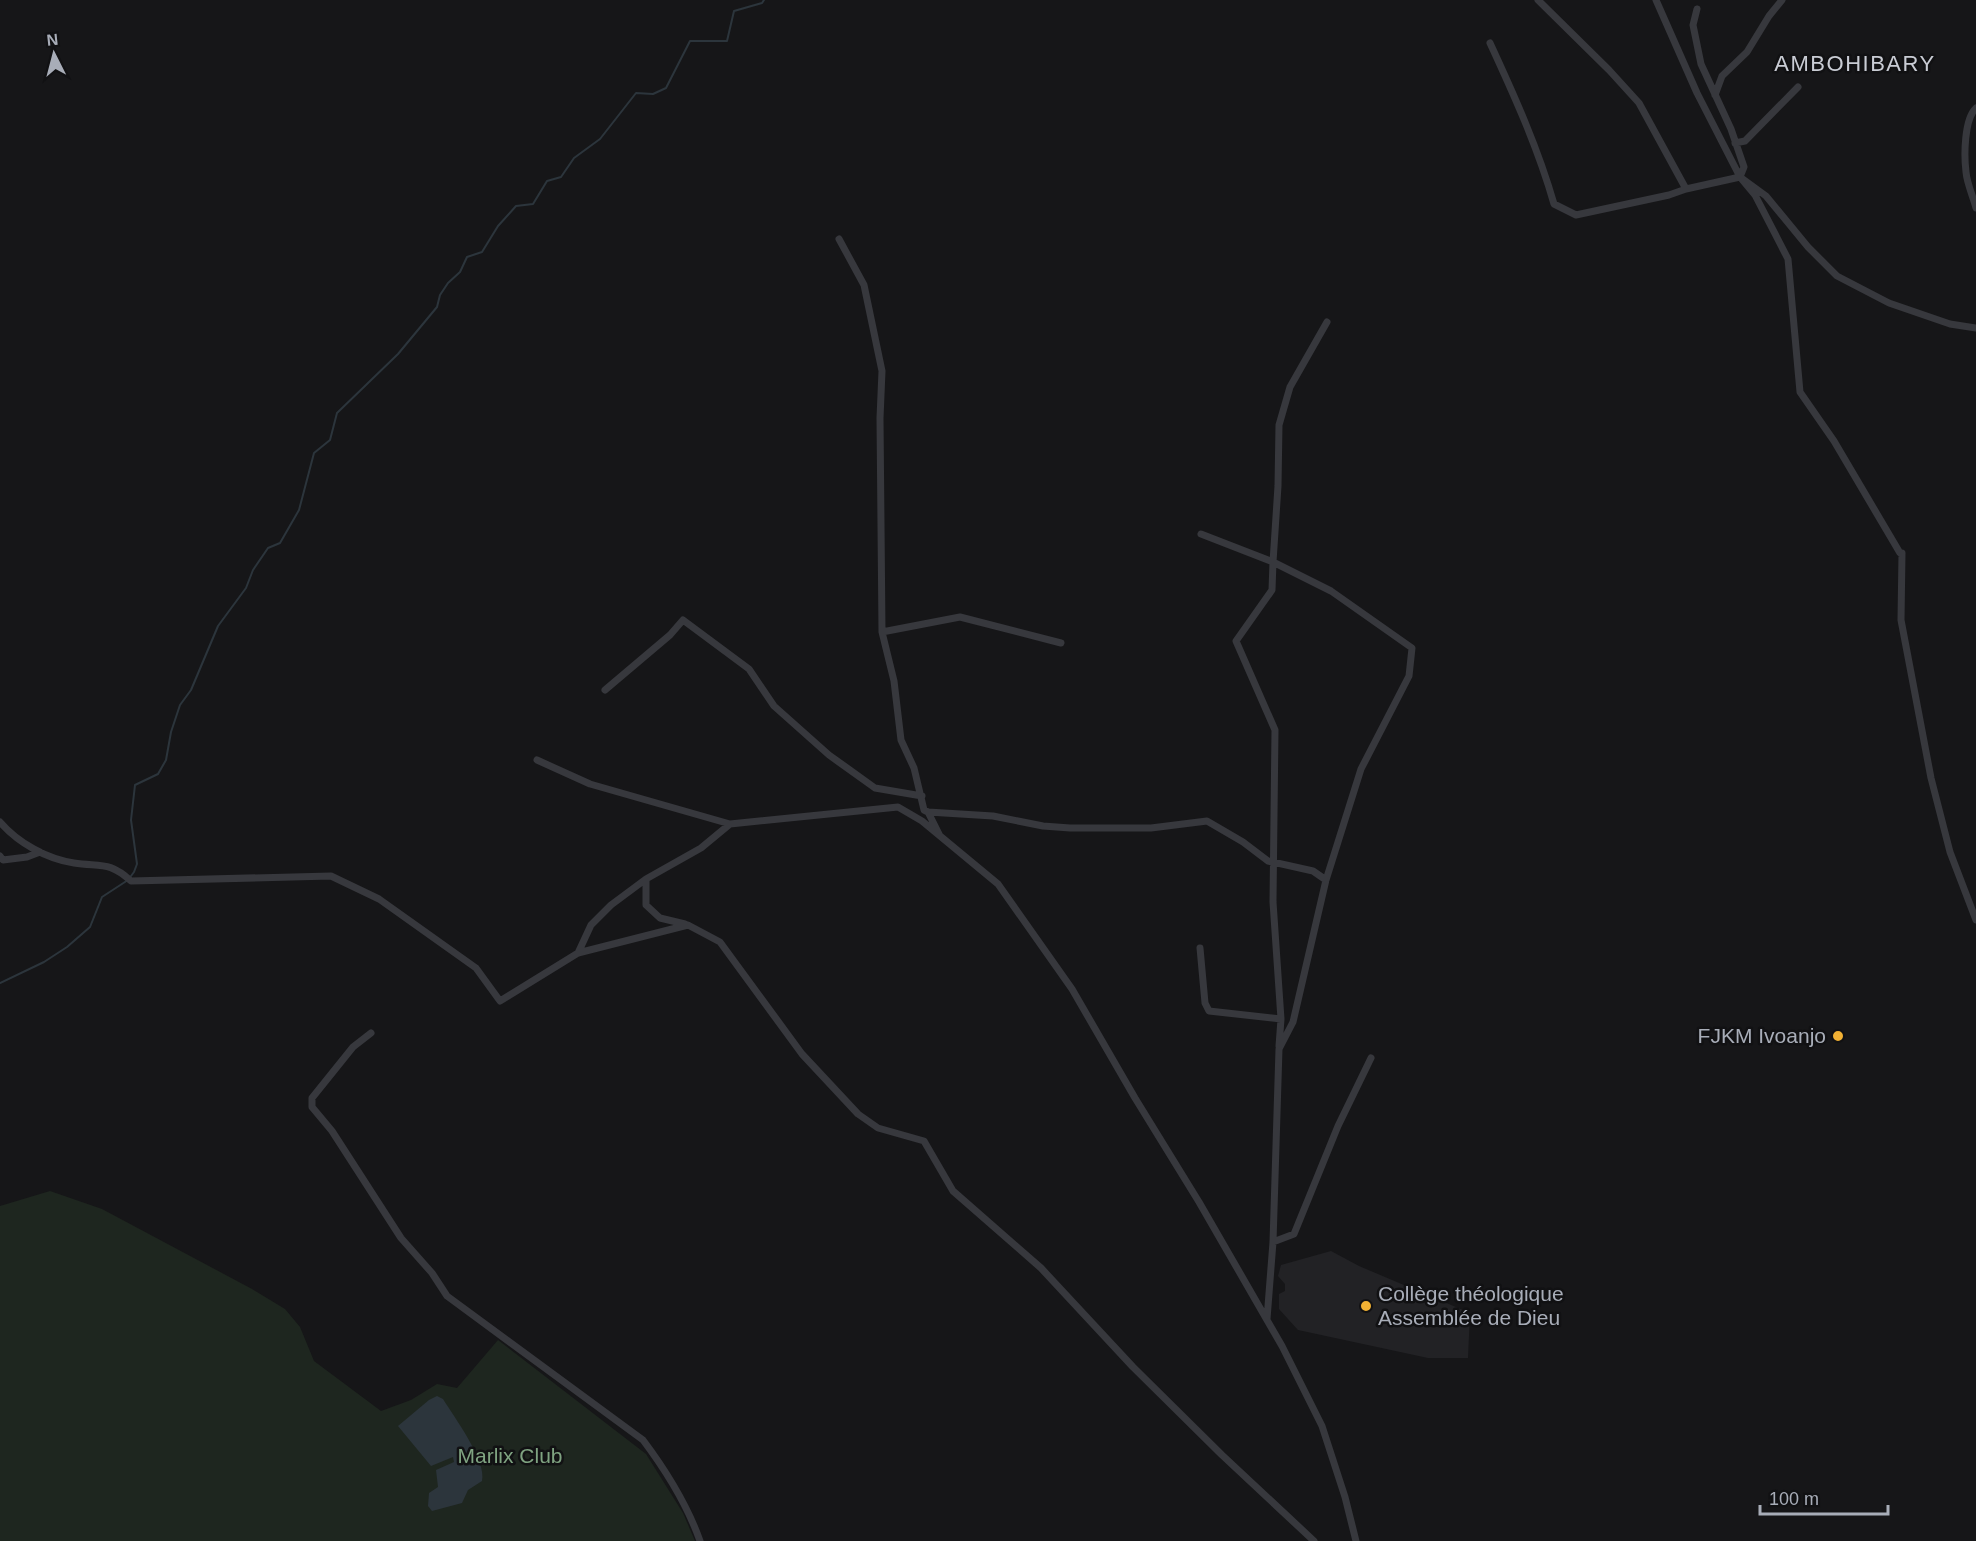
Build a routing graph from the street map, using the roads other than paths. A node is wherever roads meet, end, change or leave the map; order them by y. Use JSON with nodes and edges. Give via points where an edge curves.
{"nodes":[{"id":1,"x":1538,"y":0,"type":"edge"},
{"id":2,"x":1656,"y":0,"type":"edge"},
{"id":3,"x":1782,"y":0,"type":"edge"},
{"id":4,"x":1697,"y":9,"type":"dead end"},
{"id":5,"x":1490,"y":43,"type":"dead end"},
{"id":6,"x":1798,"y":87,"type":"dead end"},
{"id":7,"x":1715,"y":95,"type":"junction"},
{"id":8,"x":1976,"y":108,"type":"edge"},
{"id":9,"x":1735,"y":143,"type":"junction"},
{"id":10,"x":1740,"y":177,"type":"junction"},
{"id":11,"x":1686,"y":189,"type":"junction"},
{"id":12,"x":1976,"y":208,"type":"edge"},
{"id":13,"x":839,"y":239,"type":"dead end"},
{"id":14,"x":1327,"y":322,"type":"dead end"},
{"id":15,"x":1976,"y":328,"type":"edge"},
{"id":16,"x":1201,"y":534,"type":"dead end"},
{"id":17,"x":1273,"y":562,"type":"junction"},
{"id":18,"x":882,"y":632,"type":"junction"},
{"id":19,"x":1061,"y":643,"type":"dead end"},
{"id":20,"x":605,"y":690,"type":"dead end"},
{"id":21,"x":537,"y":760,"type":"dead end"},
{"id":22,"x":922,"y":796,"type":"junction"},
{"id":23,"x":928,"y":812,"type":"junction"},
{"id":24,"x":0,"y":822,"type":"edge"},
{"id":25,"x":730,"y":824,"type":"junction"},
{"id":26,"x":940,"y":836,"type":"junction"},
{"id":27,"x":40,"y":852,"type":"junction"},
{"id":28,"x":0,"y":856,"type":"edge"},
{"id":29,"x":1274,"y":861,"type":"junction"},
{"id":30,"x":646,"y":879,"type":"junction"},
{"id":31,"x":1326,"y":880,"type":"junction"},
{"id":32,"x":1976,"y":920,"type":"edge"},
{"id":33,"x":688,"y":925,"type":"junction"},
{"id":34,"x":1200,"y":948,"type":"dead end"},
{"id":35,"x":578,"y":953,"type":"junction"},
{"id":36,"x":1281,"y":1019,"type":"junction"},
{"id":37,"x":371,"y":1033,"type":"dead end"},
{"id":38,"x":1279,"y":1049,"type":"junction"},
{"id":39,"x":1371,"y":1058,"type":"dead end"},
{"id":40,"x":1273,"y":1242,"type":"junction"},
{"id":41,"x":1267,"y":1319,"type":"junction"},
{"id":42,"x":700,"y":1541,"type":"edge"},
{"id":43,"x":1314,"y":1541,"type":"edge"},
{"id":44,"x":1356,"y":1541,"type":"edge"}],
"edges":[{"from":1,"to":11,"type":"street","via":[[1639,103]]},
{"from":2,"to":10,"type":"street"},
{"from":3,"to":7,"type":"street","via":[[1747,52],[1722,76]]},
{"from":4,"to":7,"type":"street","via":[[1693,25],[1696,45]]},
{"from":5,"to":11,"type":"street","via":[[1514,93],[1554,204],[1576,215]]},
{"from":6,"to":9,"type":"street","via":[[1745,141]]},
{"from":7,"to":9,"type":"street"},
{"from":8,"to":12,"type":"street","via":[[1966,129],[1966,172]]},
{"from":9,"to":10,"type":"street","via":[[1744,167]]},
{"from":10,"to":11,"type":"street"},
{"from":10,"to":15,"type":"street","via":[[1766,196],[1837,276],[1890,303],[1950,324]]},
{"from":10,"to":32,"type":"street","via":[[1755,195],[1788,259],[1800,392],[1902,553],[1901,620],[1931,778],[1950,852]]},
{"from":13,"to":18,"type":"street","via":[[864,285],[882,371]]},
{"from":14,"to":17,"type":"street","via":[[1290,387],[1279,425]]},
{"from":16,"to":17,"type":"street"},
{"from":17,"to":29,"type":"street","via":[[1272,590],[1236,641],[1275,730]]},
{"from":17,"to":31,"type":"street","via":[[1331,591],[1412,648],[1409,676],[1361,769]]},
{"from":18,"to":19,"type":"street","via":[[960,617]]},
{"from":18,"to":22,"type":"street","via":[[902,740]]},
{"from":20,"to":22,"type":"street","via":[[683,620],[749,669],[774,706],[875,788]]},
{"from":21,"to":25,"type":"street","via":[[590,784]]},
{"from":22,"to":23,"type":"street","via":[[924,810]]},
{"from":23,"to":26,"type":"street"},
{"from":23,"to":29,"type":"street","via":[[993,816],[1070,828],[1151,828],[1207,821],[1268,861]]},
{"from":24,"to":27,"type":"street","via":[[9,833]]},
{"from":25,"to":26,"type":"street","via":[[898,807]]},
{"from":25,"to":30,"type":"street","via":[[701,848]]},
{"from":26,"to":41,"type":"street","via":[[998,884],[1072,989]]},
{"from":27,"to":28,"type":"street","via":[[3,860]]},
{"from":27,"to":35,"type":"street","via":[[73,863],[107,866],[131,882],[331,876],[379,899],[476,968],[500,1001]]},
{"from":29,"to":31,"type":"street","via":[[1313,871]]},
{"from":29,"to":36,"type":"street"},
{"from":30,"to":33,"type":"street","via":[[646,905],[660,918]]},
{"from":30,"to":35,"type":"street","via":[[591,925]]},
{"from":31,"to":38,"type":"street","via":[[1293,1022]]},
{"from":33,"to":35,"type":"street"},
{"from":33,"to":43,"type":"street","via":[[720,942],[802,1054],[858,1114],[878,1128],[924,1141],[953,1191],[1041,1268],[1141,1375]]},
{"from":34,"to":36,"type":"street","via":[[1209,1011]]},
{"from":36,"to":38,"type":"street"},
{"from":37,"to":42,"type":"street","via":[[352,1047],[312,1098],[312,1107],[332,1131],[401,1238],[447,1296],[644,1440],[666,1471]]},
{"from":38,"to":40,"type":"street"},
{"from":39,"to":40,"type":"street","via":[[1294,1234]]},
{"from":40,"to":41,"type":"street"},
{"from":41,"to":44,"type":"street","via":[[1322,1426]]}]}
